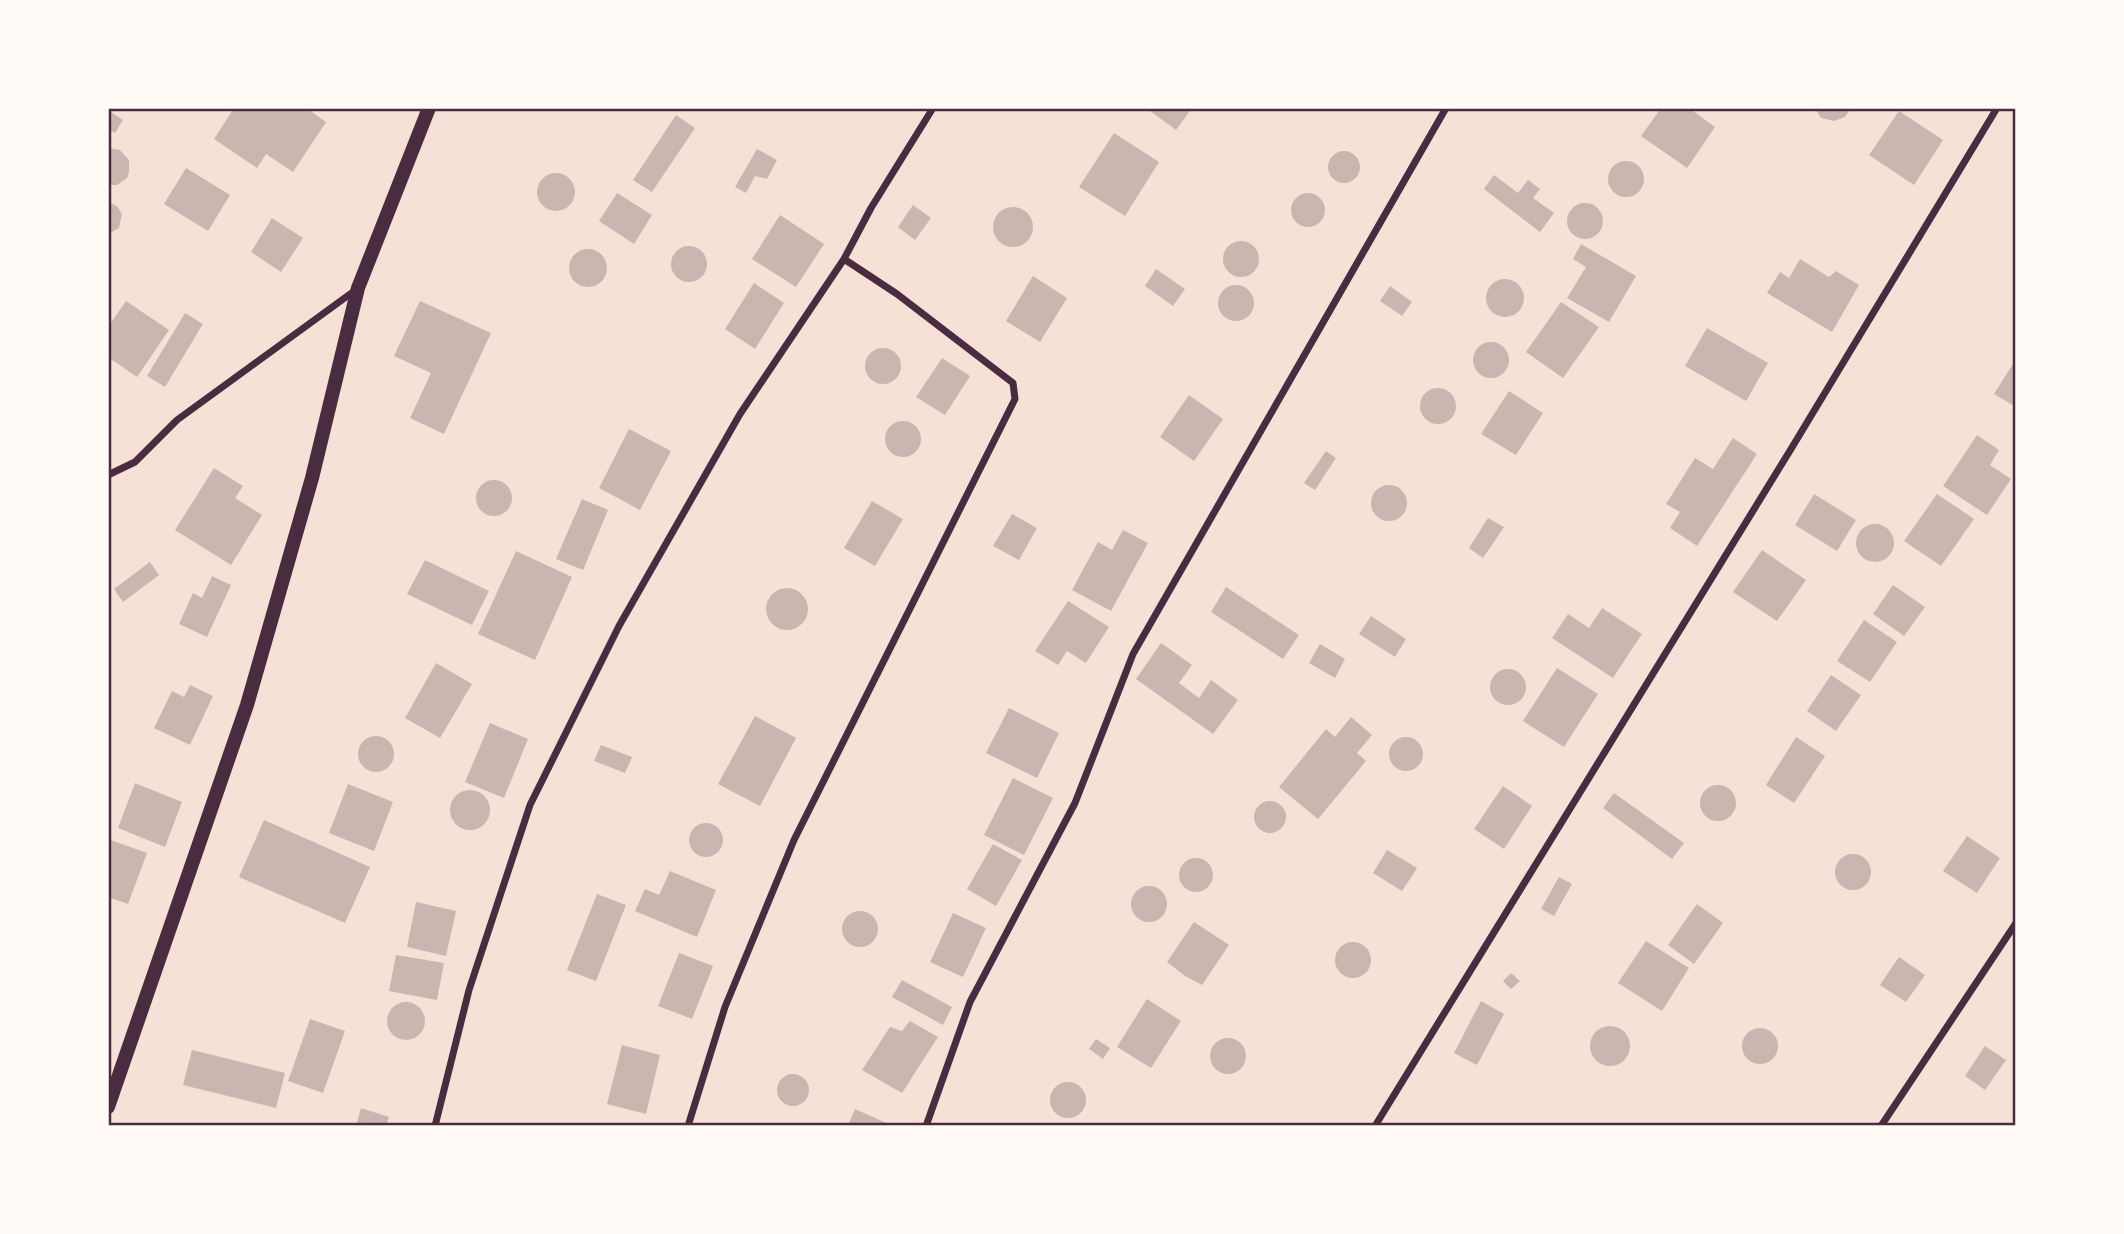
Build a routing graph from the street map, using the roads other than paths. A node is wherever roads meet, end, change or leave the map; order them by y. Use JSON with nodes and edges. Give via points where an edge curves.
{"nodes":[{"id":1,"x":429,"y":108,"type":"edge"},
{"id":2,"x":933,"y":108,"type":"edge"},
{"id":3,"x":1446,"y":108,"type":"edge"},
{"id":4,"x":1997,"y":108,"type":"edge"},
{"id":5,"x":844,"y":259,"type":"junction"},
{"id":6,"x":358,"y":288,"type":"junction"},
{"id":7,"x":108,"y":475,"type":"edge"},
{"id":8,"x":2015,"y":923,"type":"edge"},
{"id":9,"x":108,"y":1107,"type":"edge"},
{"id":10,"x":435,"y":1125,"type":"edge"},
{"id":11,"x":688,"y":1125,"type":"edge"},
{"id":12,"x":926,"y":1125,"type":"edge"},
{"id":13,"x":1375,"y":1125,"type":"edge"},
{"id":14,"x":1881,"y":1125,"type":"edge"}],
"edges":[{"from":1,"to":6,"type":"main road"},
{"from":2,"to":5,"type":"street"},
{"from":3,"to":12,"type":"street","via":[[1133,654],[1075,803],[970,1002]]},
{"from":4,"to":13,"type":"street"},
{"from":5,"to":10,"type":"street","via":[[740,414],[619,626],[530,805],[469,990]]},
{"from":5,"to":11,"type":"street","via":[[1013,383],[1015,400],[794,840],[725,1007]]},
{"from":6,"to":7,"type":"street","via":[[177,420],[135,462]]},
{"from":6,"to":9,"type":"main road","via":[[313,478],[247,705]]},
{"from":8,"to":14,"type":"street"}]}
